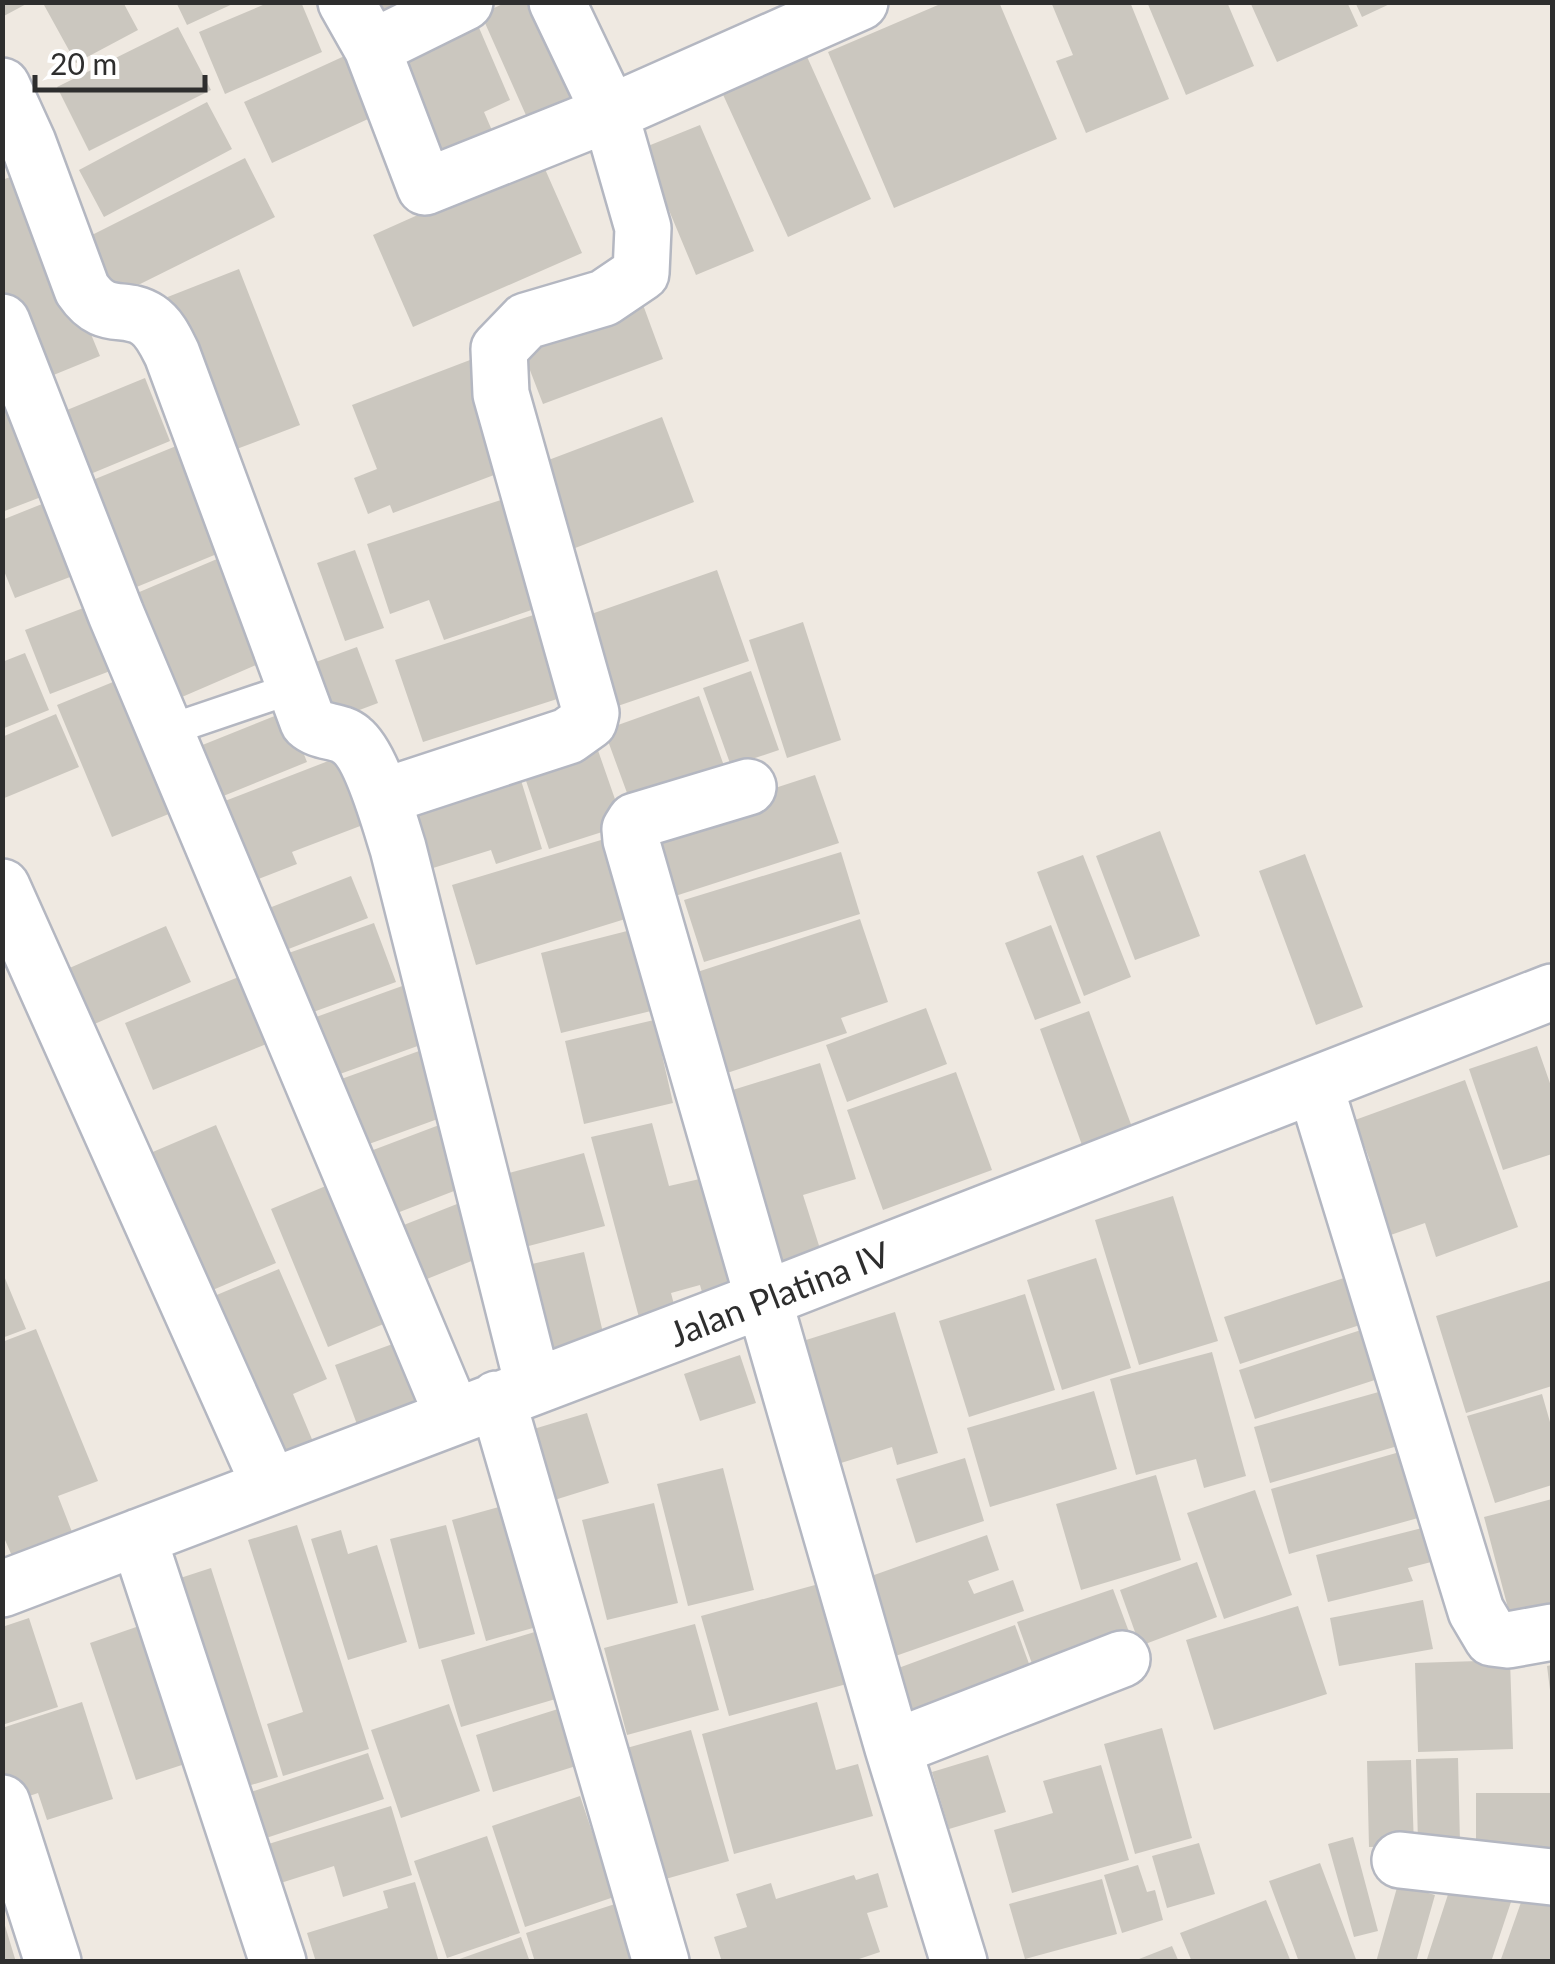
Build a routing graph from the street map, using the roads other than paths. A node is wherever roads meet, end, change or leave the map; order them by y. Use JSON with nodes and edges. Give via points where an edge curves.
{"nodes":[{"id":1,"x":465,"y":2,"type":"edge"},
{"id":2,"x":557,"y":2,"type":"edge"},
{"id":3,"x":860,"y":2,"type":"edge"},
{"id":4,"x":359,"y":25,"type":"edge"},
{"id":5,"x":2,"y":86,"type":"edge"},
{"id":6,"x":610,"y":113,"type":"junction"},
{"id":7,"x":2,"y":322,"type":"edge"},
{"id":8,"x":296,"y":687,"type":"junction"},
{"id":9,"x":166,"y":731,"type":"junction"},
{"id":10,"x":748,"y":787,"type":"dead end"},
{"id":11,"x":382,"y":798,"type":"junction"},
{"id":12,"x":2,"y":887,"type":"edge"},
{"id":13,"x":1552,"y":992,"type":"edge"},
{"id":14,"x":1314,"y":1086,"type":"junction"},
{"id":15,"x":762,"y":1300,"type":"junction"},
{"id":16,"x":494,"y":1400,"type":"junction"},
{"id":17,"x":270,"y":1486,"type":"junction"},
{"id":18,"x":138,"y":1538,"type":"junction"},
{"id":19,"x":2,"y":1589,"type":"edge"},
{"id":20,"x":1552,"y":1632,"type":"edge"},
{"id":21,"x":1122,"y":1659,"type":"dead end"},
{"id":22,"x":893,"y":1748,"type":"junction"},
{"id":23,"x":2,"y":1804,"type":"edge"},
{"id":24,"x":1400,"y":1860,"type":"dead end"},
{"id":25,"x":1552,"y":1877,"type":"edge"},
{"id":26,"x":53,"y":1962,"type":"edge"},
{"id":27,"x":278,"y":1962,"type":"edge"},
{"id":28,"x":661,"y":1962,"type":"edge"},
{"id":29,"x":959,"y":1962,"type":"edge"}],
"edges":[{"from":1,"to":4,"type":"street"},
{"from":2,"to":6,"type":"street"},
{"from":3,"to":6,"type":"street"},
{"from":4,"to":6,"type":"street","via":[[425,187]]},
{"from":5,"to":8,"type":"street","via":[[82,289],[112,313],[143,316],[163,337]]},
{"from":6,"to":11,"type":"street","via":[[643,228],[641,273],[604,298],[526,322],[499,349],[501,394],[589,721],[568,736]]},
{"from":7,"to":9,"type":"street"},
{"from":8,"to":9,"type":"lane"},
{"from":8,"to":11,"type":"street","via":[[308,722],[352,740]]},
{"from":9,"to":16,"type":"street"},
{"from":10,"to":15,"type":"street","via":[[652,814],[630,829]]},
{"from":11,"to":16,"type":"street","via":[[398,848]]},
{"from":12,"to":17,"type":"street"},
{"from":13,"to":14,"type":"street","name":"Jalan Platina IV"},
{"from":14,"to":15,"type":"street","name":"Jalan Platina IV"},
{"from":14,"to":20,"type":"street","via":[[1476,1611],[1492,1638]]},
{"from":15,"to":16,"type":"street","name":"Jalan Platina IV"},
{"from":15,"to":22,"type":"street"},
{"from":16,"to":17,"type":"street","name":"Jalan Platina IV"},
{"from":16,"to":28,"type":"street"},
{"from":17,"to":18,"type":"street","name":"Jalan Platina IV"},
{"from":18,"to":19,"type":"street","name":"Jalan Platina IV"},
{"from":18,"to":27,"type":"street"},
{"from":21,"to":22,"type":"street"},
{"from":22,"to":29,"type":"street"},
{"from":23,"to":26,"type":"street"},
{"from":24,"to":25,"type":"street"}]}
